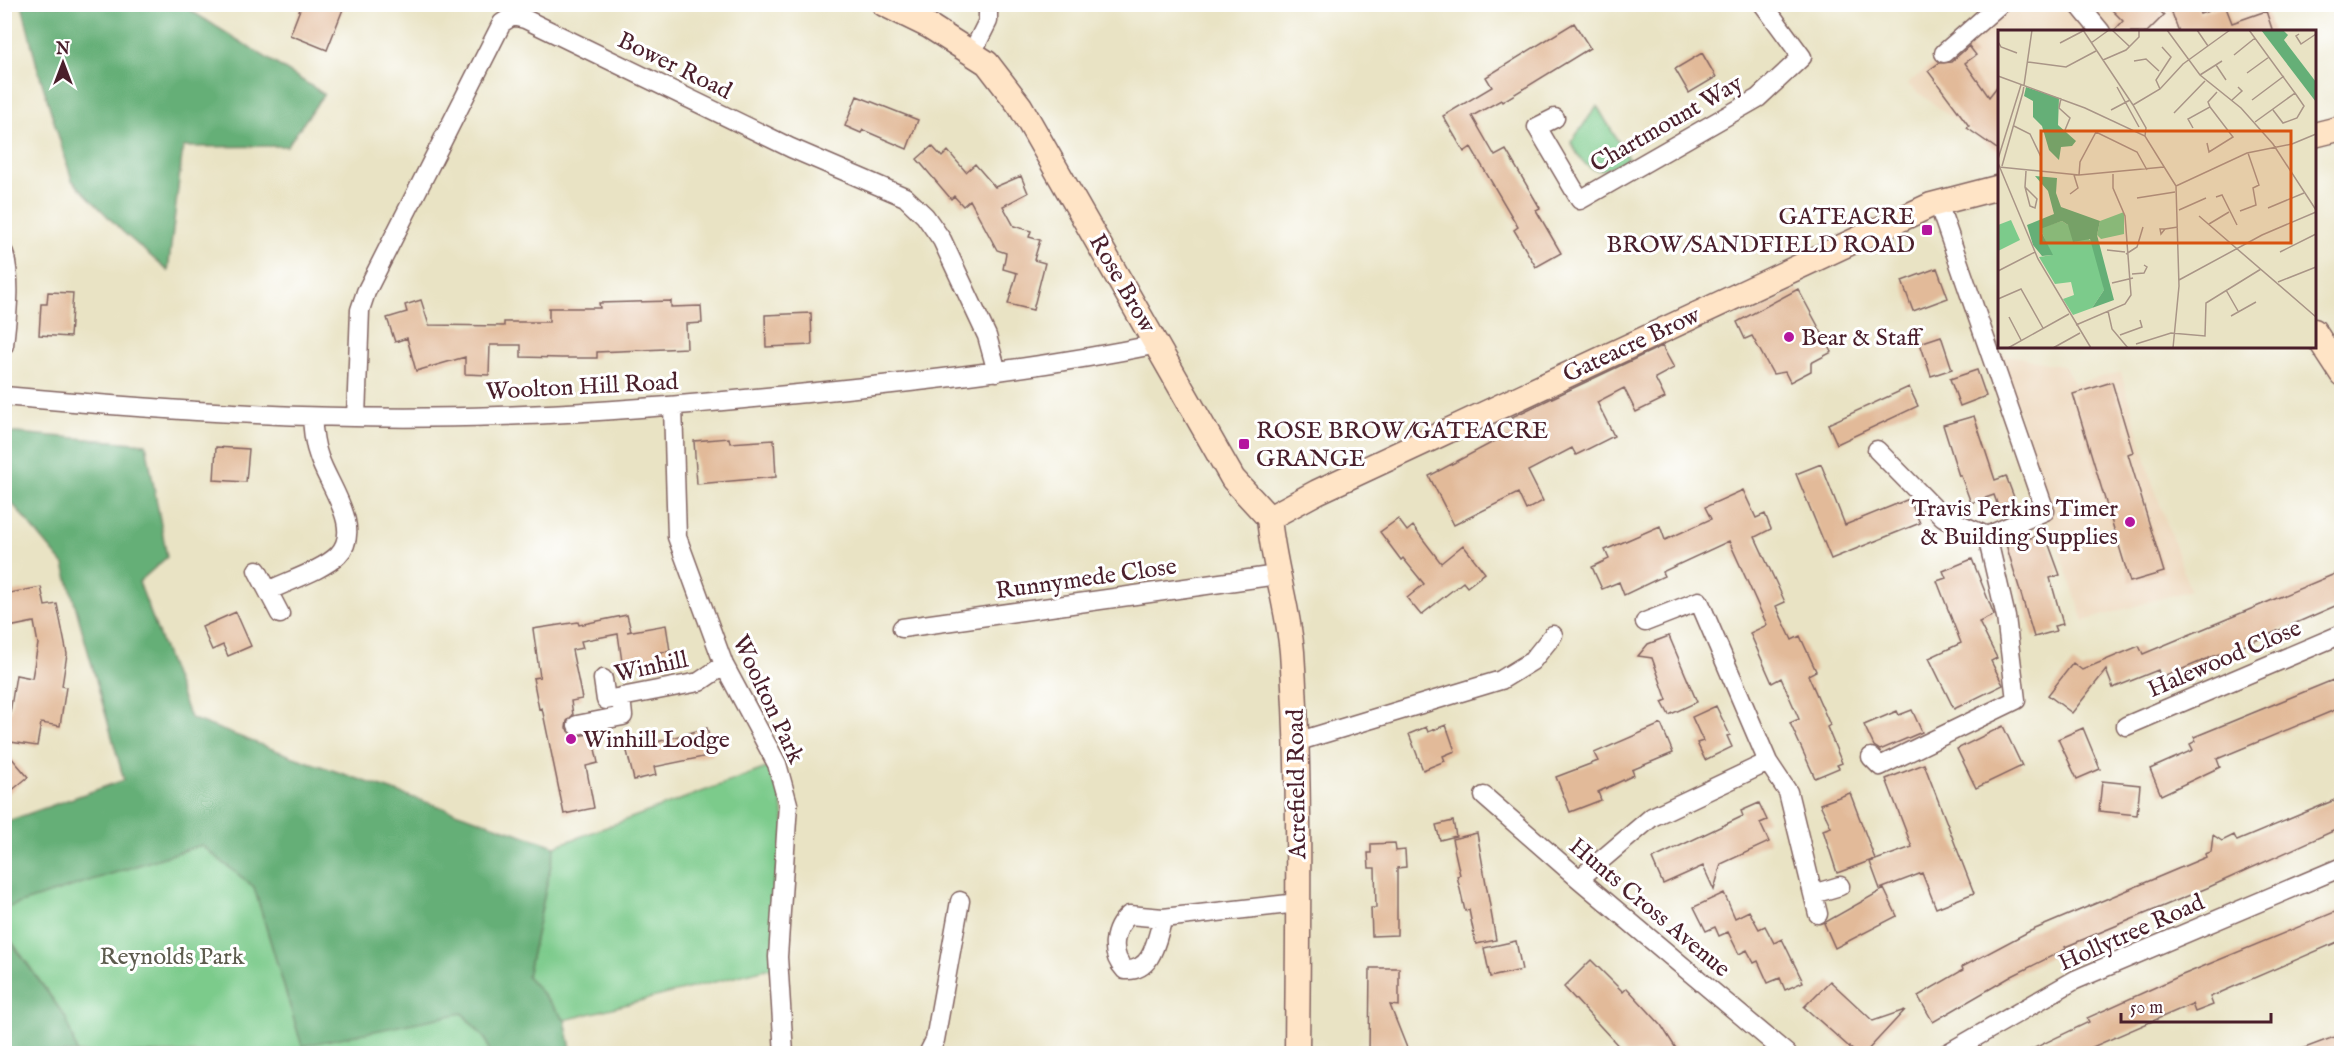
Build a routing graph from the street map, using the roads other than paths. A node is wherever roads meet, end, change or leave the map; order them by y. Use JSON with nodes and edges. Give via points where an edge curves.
{"nodes":[{"id":1,"x":885,"y":4,"type":"edge"},
{"id":2,"x":988,"y":4,"type":"edge"},
{"id":3,"x":1763,"y":4,"type":"edge"},
{"id":4,"x":2000,"y":4,"type":"edge"},
{"id":5,"x":2078,"y":4,"type":"edge"},
{"id":6,"x":2099,"y":30,"type":"edge"},
{"id":7,"x":972,"y":53,"type":"junction"},
{"id":8,"x":1944,"y":53,"type":"dead end"},
{"id":9,"x":1555,"y":118,"type":"dead end"},
{"id":10,"x":2342,"y":128,"type":"edge"},
{"id":11,"x":2316,"y":134,"type":"edge"},
{"id":12,"x":1998,"y":188,"type":"edge"},
{"id":13,"x":1938,"y":203,"type":"junction"},
{"id":14,"x":4,"y":253,"type":"edge"},
{"id":15,"x":2316,"y":334,"type":"edge"},
{"id":16,"x":1158,"y":344,"type":"junction"},
{"id":17,"x":4,"y":345,"type":"edge"},
{"id":18,"x":997,"y":372,"type":"junction"},
{"id":19,"x":2342,"y":374,"type":"edge"},
{"id":20,"x":4,"y":396,"type":"edge"},
{"id":21,"x":673,"y":406,"type":"junction"},
{"id":22,"x":312,"y":417,"type":"junction"},
{"id":23,"x":356,"y":417,"type":"junction"},
{"id":24,"x":1877,"y":450,"type":"dead end"},
{"id":25,"x":1269,"y":518,"type":"junction"},
{"id":26,"x":1987,"y":536,"type":"junction"},
{"id":27,"x":257,"y":570,"type":"dead end"},
{"id":28,"x":1277,"y":575,"type":"junction"},
{"id":29,"x":268,"y":591,"type":"junction"},
{"id":30,"x":280,"y":614,"type":"dead end"},
{"id":31,"x":1645,"y":621,"type":"dead end"},
{"id":32,"x":902,"y":628,"type":"dead end"},
{"id":33,"x":2342,"y":634,"type":"edge"},
{"id":34,"x":1553,"y":635,"type":"dead end"},
{"id":35,"x":724,"y":665,"type":"junction"},
{"id":36,"x":603,"y":679,"type":"dead end"},
{"id":37,"x":621,"y":697,"type":"junction"},
{"id":38,"x":577,"y":725,"type":"dead end"},
{"id":39,"x":2126,"y":726,"type":"dead end"},
{"id":40,"x":1296,"y":742,"type":"junction"},
{"id":41,"x":1871,"y":757,"type":"dead end"},
{"id":42,"x":1768,"y":762,"type":"junction"},
{"id":43,"x":1484,"y":796,"type":"dead end"},
{"id":44,"x":2342,"y":867,"type":"edge"},
{"id":45,"x":1579,"y":879,"type":"junction"},
{"id":46,"x":1840,"y":886,"type":"dead end"},
{"id":47,"x":1813,"y":894,"type":"junction"},
{"id":48,"x":960,"y":901,"type":"dead end"},
{"id":49,"x":1298,"y":903,"type":"junction"},
{"id":50,"x":1818,"y":914,"type":"dead end"},
{"id":51,"x":1163,"y":918,"type":"dead end"},
{"id":52,"x":784,"y":1053,"type":"edge"},
{"id":53,"x":928,"y":1053,"type":"edge"},
{"id":54,"x":1297,"y":1053,"type":"edge"},
{"id":55,"x":1786,"y":1053,"type":"edge"},
{"id":56,"x":1946,"y":1053,"type":"edge"}],
"edges":[{"from":1,"to":7,"type":"main road","name":"Rose Brow"},
{"from":2,"to":7,"type":"street","via":[[988,21]]},
{"from":3,"to":9,"type":"street","name":"Chartmount Way","via":[[1802,57],[1758,98],[1580,200],[1537,128]]},
{"from":4,"to":8,"type":"street"},
{"from":5,"to":6,"type":"street"},
{"from":7,"to":16,"type":"main road","name":"Rose Brow","via":[[987,63],[1020,106]]},
{"from":10,"to":11,"type":"main road"},
{"from":12,"to":13,"type":"main road","name":"Gateacre Brow"},
{"from":13,"to":25,"type":"main road","name":"Gateacre Brow","via":[[1328,486]]},
{"from":13,"to":26,"type":"street","via":[[2045,511]]},
{"from":14,"to":17,"type":"street","via":[[8,293]]},
{"from":15,"to":19,"type":"main road"},
{"from":16,"to":18,"type":"street","name":"Woolton Hill Road"},
{"from":16,"to":25,"type":"main road","name":"Rose Brow","via":[[1233,479]]},
{"from":18,"to":21,"type":"street","name":"Woolton Hill Road"},
{"from":18,"to":23,"type":"street","name":"Bower Road","via":[[987,336],[942,240],[905,197],[791,148],[513,16],[501,23],[366,292],[360,309]]},
{"from":20,"to":22,"type":"street","name":"Woolton Hill Road","via":[[217,414]]},
{"from":21,"to":23,"type":"street","name":"Woolton Hill Road","via":[[500,416]]},
{"from":21,"to":35,"type":"street","name":"Woolton Park","via":[[676,537]]},
{"from":22,"to":23,"type":"street","name":"Woolton Hill Road"},
{"from":22,"to":29,"type":"street","via":[[316,449],[347,523],[347,538],[332,560]]},
{"from":24,"to":26,"type":"street","via":[[1943,517]]},
{"from":25,"to":28,"type":"main road","name":"Acrefield Road"},
{"from":26,"to":41,"type":"street","via":[[2006,617],[2016,700],[1880,766]]},
{"from":27,"to":29,"type":"street"},
{"from":28,"to":32,"type":"street","name":"Runnymede Close"},
{"from":28,"to":40,"type":"main road","name":"Acrefield Road","via":[[1292,649]]},
{"from":29,"to":30,"type":"street"},
{"from":31,"to":42,"type":"street","via":[[1699,601]]},
{"from":33,"to":39,"type":"street","name":"Halewood Close"},
{"from":34,"to":40,"type":"street","via":[[1532,661],[1501,680]]},
{"from":35,"to":37,"type":"street","name":"Winhill","via":[[699,682]]},
{"from":35,"to":52,"type":"street","name":"Woolton Park","via":[[777,764],[788,804],[778,957]]},
{"from":36,"to":37,"type":"street","name":"Winhill","via":[[606,700]]},
{"from":37,"to":38,"type":"street","via":[[624,716]]},
{"from":40,"to":49,"type":"main road","name":"Acrefield Road"},
{"from":42,"to":45,"type":"street","via":[[1652,817]]},
{"from":42,"to":47,"type":"street","via":[[1788,792]]},
{"from":43,"to":45,"type":"street","name":"Hunts Cross Avenue"},
{"from":44,"to":56,"type":"street","name":"Hollytree Road","via":[[2075,980]]},
{"from":45,"to":55,"type":"street","name":"Hunts Cross Avenue"},
{"from":46,"to":47,"type":"street"},
{"from":47,"to":50,"type":"street"},
{"from":48,"to":53,"type":"street","via":[[935,1040]]},
{"from":49,"to":51,"type":"street"},
{"from":49,"to":54,"type":"main road","name":"Acrefield Road"}]}
